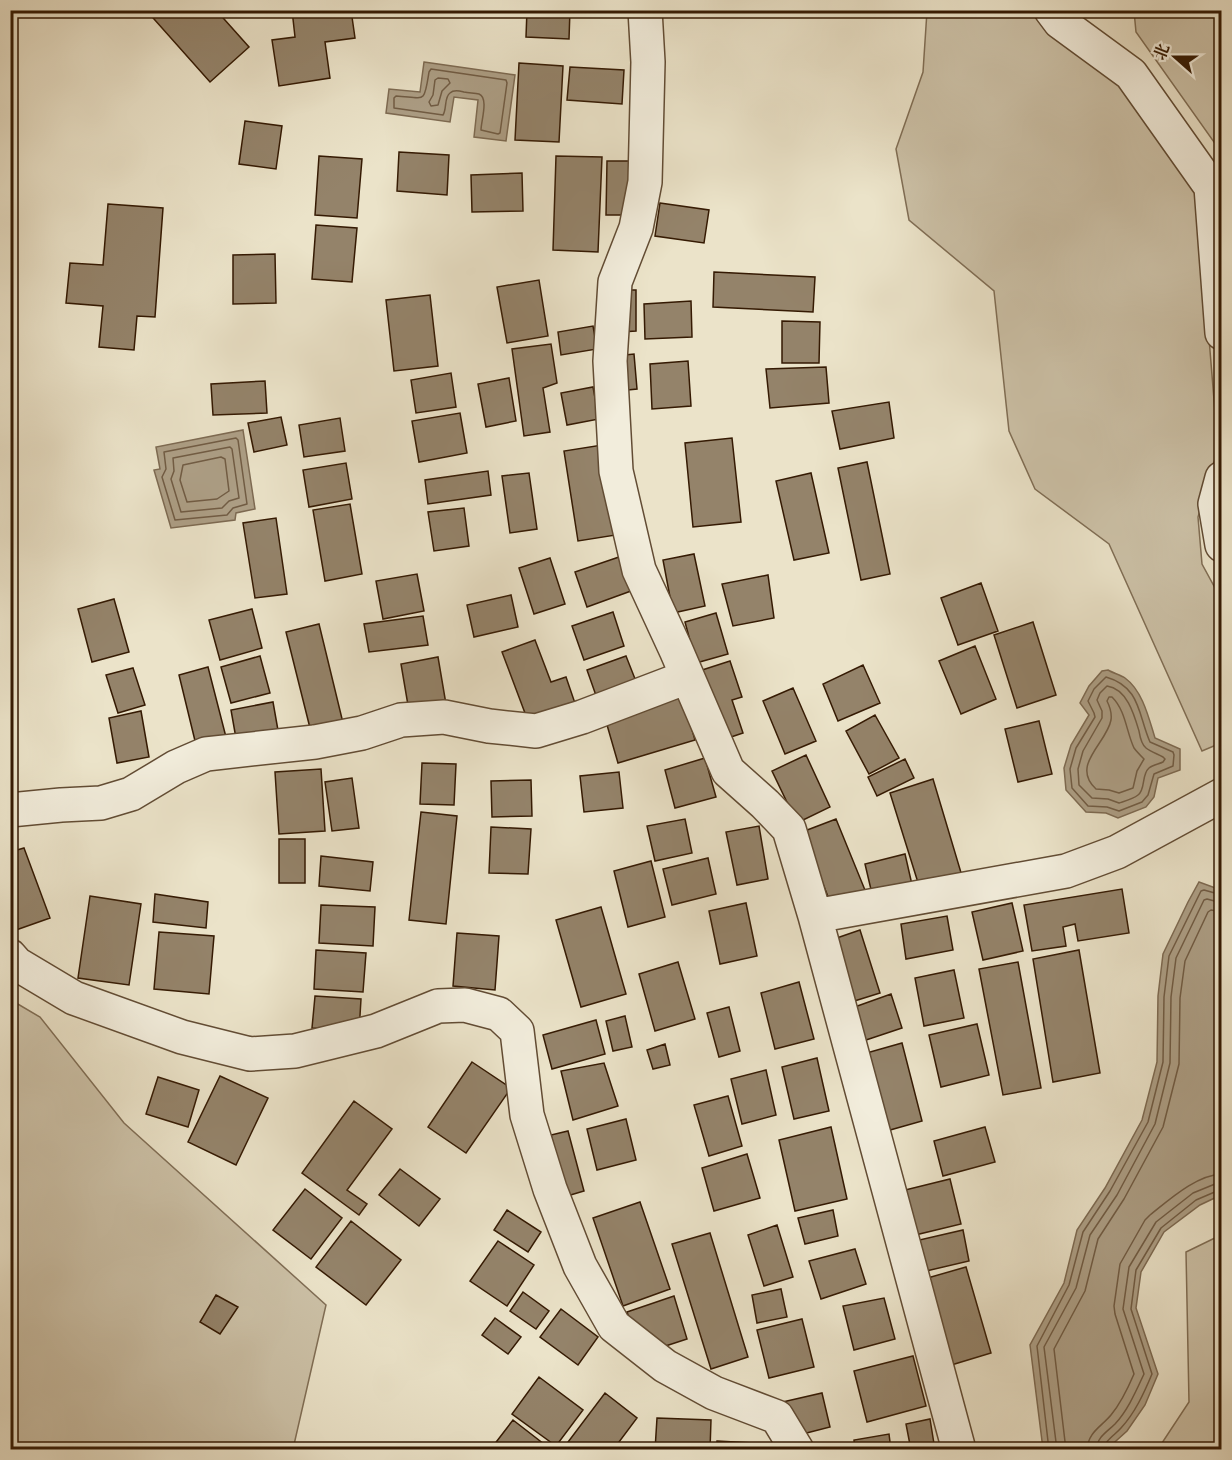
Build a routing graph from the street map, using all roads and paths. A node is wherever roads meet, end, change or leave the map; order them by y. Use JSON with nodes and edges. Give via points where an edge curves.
{"nodes":[{"id":1,"x":645,"y":10,"type":"edge"},
{"id":2,"x":1051,"y":10,"type":"edge"},
{"id":3,"x":1221,"y":333,"type":"edge"},
{"id":4,"x":1221,"y":478,"type":"edge"},
{"id":5,"x":1221,"y":545,"type":"edge"},
{"id":6,"x":687,"y":677,"type":"junction"},
{"id":7,"x":1221,"y":795,"type":"edge"},
{"id":8,"x":10,"y":810,"type":"edge"},
{"id":9,"x":815,"y":916,"type":"junction"},
{"id":10,"x":10,"y":956,"type":"edge"},
{"id":11,"x":797,"y":1449,"type":"edge"},
{"id":12,"x":959,"y":1449,"type":"edge"}],
"edges":[{"from":1,"to":6,"type":"street","via":[[645,182],[636,228],[615,282],[610,361],[616,471],[639,570]]},
{"from":2,"to":3,"type":"street","via":[[1060,22],[1131,74],[1211,187]]},
{"from":4,"to":5,"type":"street","via":[[1215,504]]},
{"from":6,"to":8,"type":"street","via":[[536,731],[444,717],[401,720],[315,742],[206,754],[130,794],[101,803]]},
{"from":6,"to":9,"type":"street","via":[[728,771],[789,829]]},
{"from":7,"to":9,"type":"street","via":[[1117,852],[1066,871]]},
{"from":9,"to":12,"type":"street"},
{"from":10,"to":11,"type":"street","via":[[74,998],[182,1037],[250,1054],[295,1051],[376,1031],[438,1006],[465,1005],[499,1014],[517,1031],[527,1115],[550,1189],[580,1266],[614,1326],[665,1366],[714,1393],[777,1417]]}]}
